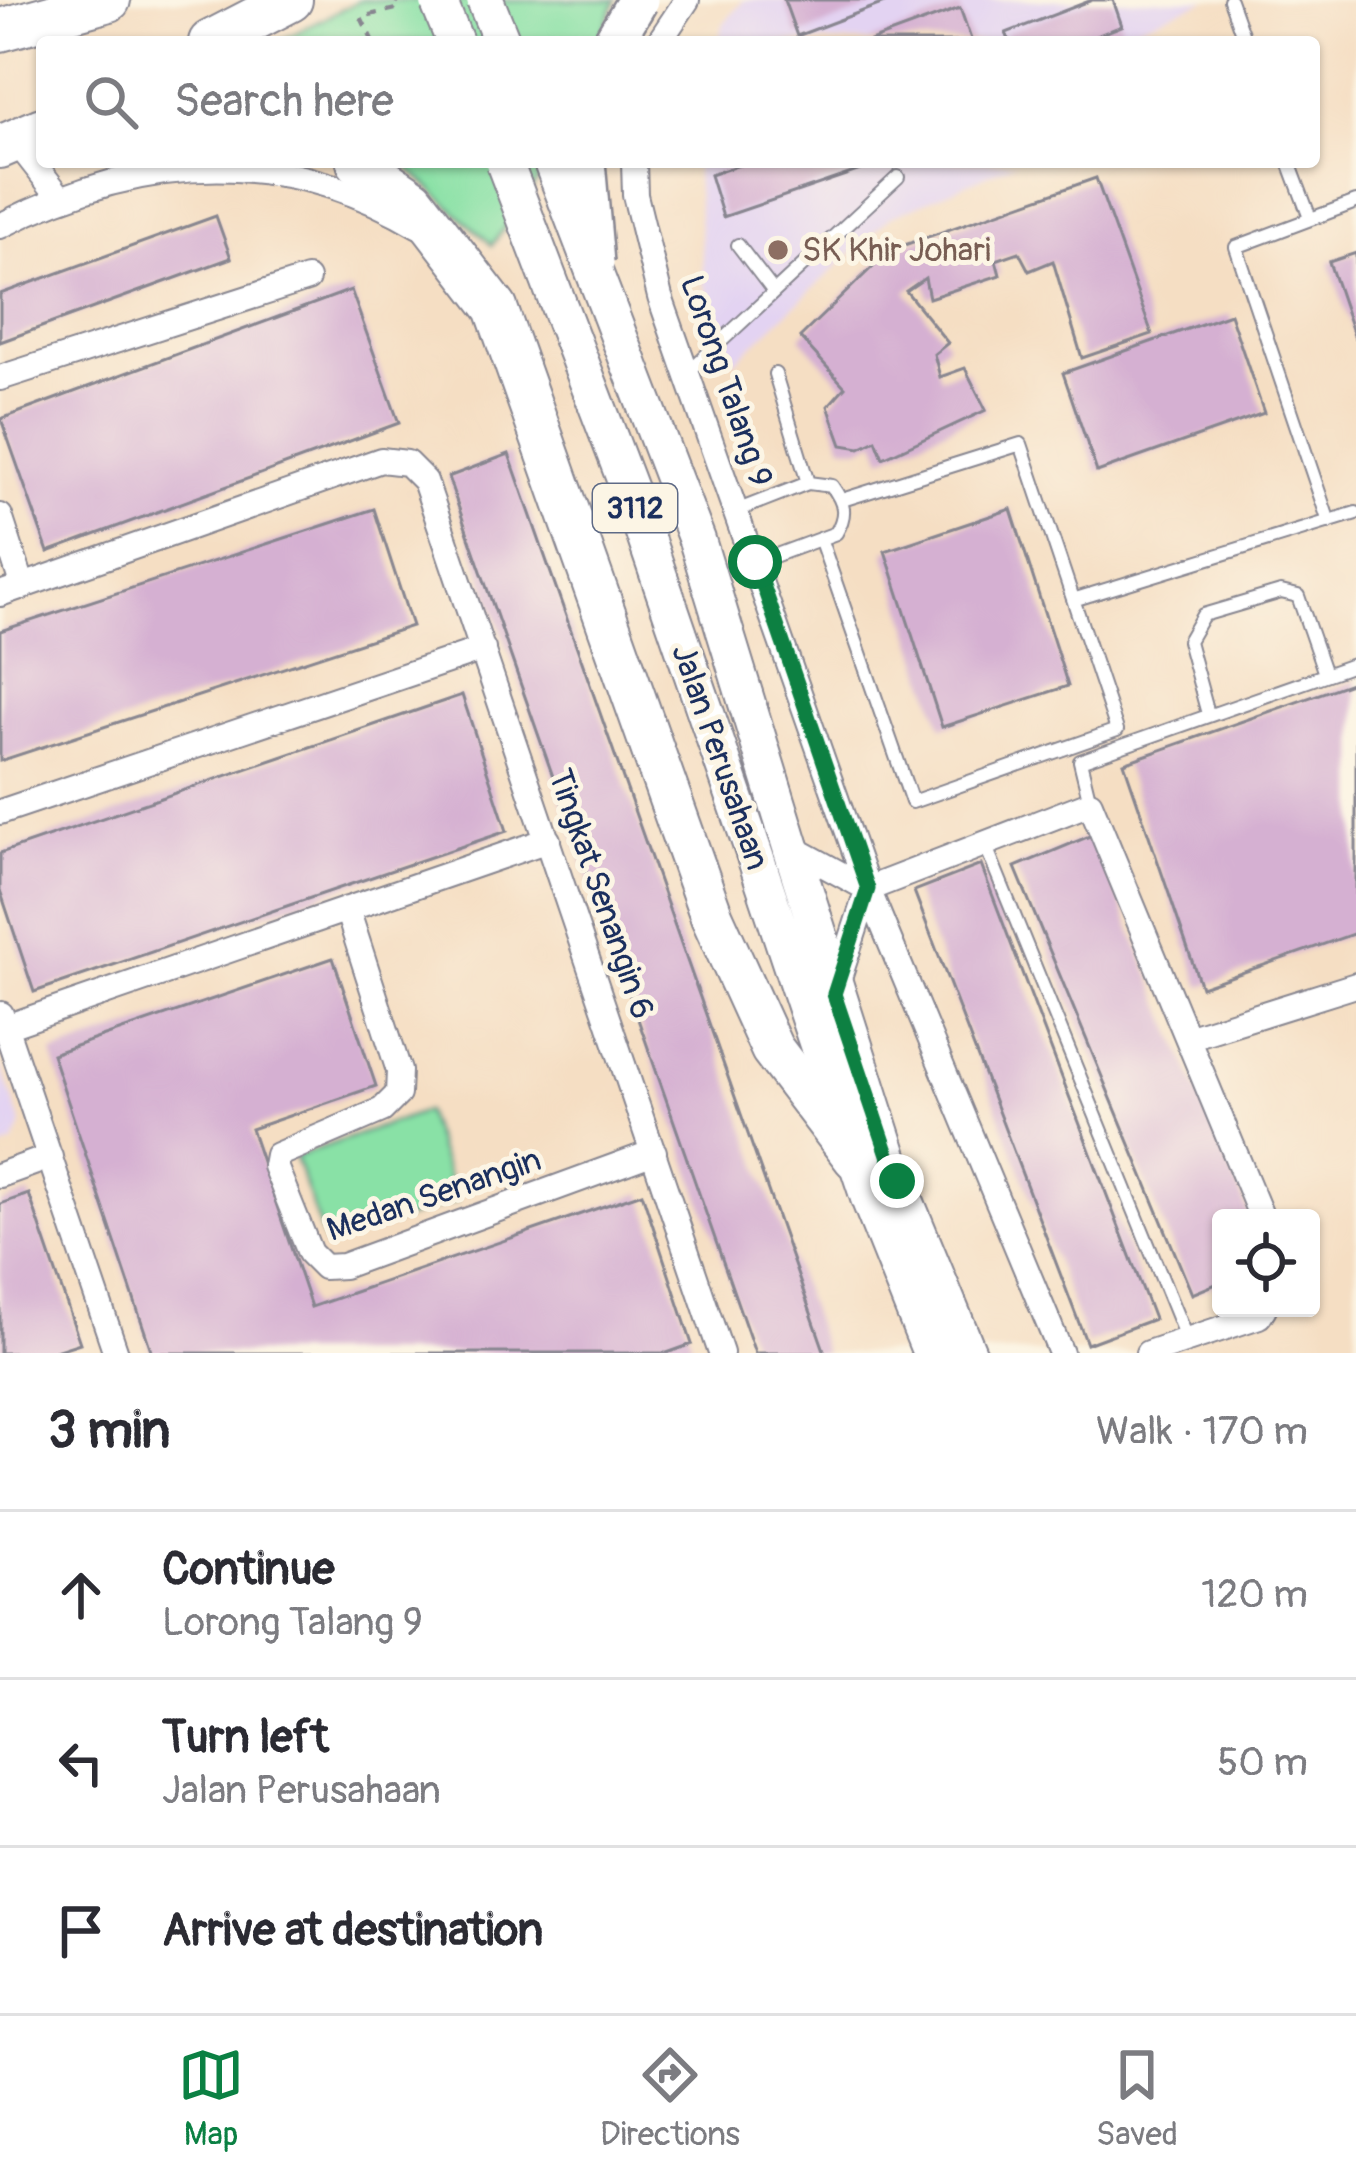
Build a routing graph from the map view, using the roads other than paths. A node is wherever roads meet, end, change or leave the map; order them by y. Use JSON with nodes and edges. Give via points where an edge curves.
{"nodes":[{"id":1,"x":109,"y":0,"type":"edge"},
{"id":2,"x":291,"y":0,"type":"edge"},
{"id":3,"x":485,"y":0,"type":"edge"},
{"id":4,"x":638,"y":0,"type":"edge"},
{"id":5,"x":687,"y":0,"type":"edge"},
{"id":6,"x":1230,"y":0,"type":"edge"},
{"id":7,"x":439,"y":3,"type":"edge"},
{"id":8,"x":20,"y":18,"type":"edge"},
{"id":9,"x":222,"y":36,"type":"edge"},
{"id":10,"x":453,"y":36,"type":"edge"},
{"id":11,"x":500,"y":36,"type":"edge"},
{"id":12,"x":617,"y":36,"type":"edge"},
{"id":13,"x":663,"y":36,"type":"edge"},
{"id":14,"x":1244,"y":36,"type":"edge"},
{"id":15,"x":40,"y":168,"type":"edge"},
{"id":16,"x":200,"y":168,"type":"edge"},
{"id":17,"x":233,"y":168,"type":"edge"},
{"id":18,"x":367,"y":168,"type":"edge"},
{"id":19,"x":506,"y":168,"type":"edge"},
{"id":20,"x":554,"y":168,"type":"edge"},
{"id":21,"x":586,"y":168,"type":"edge"},
{"id":22,"x":634,"y":168,"type":"edge"},
{"id":23,"x":1291,"y":168,"type":"edge"},
{"id":24,"x":898,"y":177,"type":"dead end"},
{"id":25,"x":59,"y":196,"type":"junction"},
{"id":26,"x":1356,"y":202,"type":"edge"},
{"id":27,"x":1310,"y":218,"type":"junction"},
{"id":28,"x":0,"y":226,"type":"edge"},
{"id":29,"x":447,"y":242,"type":"junction"},
{"id":30,"x":738,"y":245,"type":"dead end"},
{"id":31,"x":594,"y":263,"type":"junction"},
{"id":32,"x":307,"y":279,"type":"dead end"},
{"id":33,"x":774,"y":292,"type":"junction"},
{"id":34,"x":688,"y":373,"type":"junction"},
{"id":35,"x":775,"y":374,"type":"dead end"},
{"id":36,"x":0,"y":378,"type":"edge"},
{"id":37,"x":808,"y":483,"type":"junction"},
{"id":38,"x":842,"y":500,"type":"junction"},
{"id":39,"x":736,"y":511,"type":"junction"},
{"id":40,"x":1356,"y":514,"type":"edge"},
{"id":41,"x":0,"y":516,"type":"edge"},
{"id":42,"x":1329,"y":522,"type":"junction"},
{"id":43,"x":821,"y":541,"type":"junction"},
{"id":44,"x":755,"y":562,"type":"junction"},
{"id":45,"x":12,"y":590,"type":"edge"},
{"id":46,"x":1076,"y":599,"type":"junction"},
{"id":47,"x":484,"y":649,"type":"junction"},
{"id":48,"x":1356,"y":664,"type":"edge"},
{"id":49,"x":1325,"y":674,"type":"junction"},
{"id":50,"x":1208,"y":714,"type":"junction"},
{"id":51,"x":1090,"y":803,"type":"junction"},
{"id":52,"x":0,"y":812,"type":"edge"},
{"id":53,"x":548,"y":840,"type":"junction"},
{"id":54,"x":984,"y":843,"type":"junction"},
{"id":55,"x":774,"y":853,"type":"junction"},
{"id":56,"x":868,"y":889,"type":"junction"},
{"id":57,"x":347,"y":909,"type":"junction"},
{"id":58,"x":1356,"y":985,"type":"edge"},
{"id":59,"x":834,"y":994,"type":"junction"},
{"id":60,"x":3,"y":1020,"type":"edge"},
{"id":61,"x":1190,"y":1036,"type":"junction"},
{"id":62,"x":654,"y":1152,"type":"junction"},
{"id":63,"x":50,"y":1157,"type":"junction"},
{"id":64,"x":855,"y":1158,"type":"junction"},
{"id":65,"x":0,"y":1175,"type":"edge"},
{"id":66,"x":883,"y":1190,"type":"junction"},
{"id":67,"x":1258,"y":1209,"type":"edge"},
{"id":68,"x":1256,"y":1317,"type":"edge"},
{"id":69,"x":1187,"y":1340,"type":"junction"},
{"id":70,"x":116,"y":1353,"type":"edge"},
{"id":71,"x":722,"y":1353,"type":"edge"},
{"id":72,"x":931,"y":1353,"type":"edge"},
{"id":73,"x":968,"y":1353,"type":"edge"},
{"id":74,"x":1060,"y":1353,"type":"edge"},
{"id":75,"x":1148,"y":1353,"type":"edge"}],
"edges":[{"from":1,"to":8,"type":"highway"},
{"from":2,"to":9,"type":"highway"},
{"from":3,"to":11,"type":"main road","bridge":true},
{"from":4,"to":12,"type":"highway","bridge":true},
{"from":5,"to":13,"type":"street"},
{"from":6,"to":14,"type":"lane"},
{"from":7,"to":10,"type":"main road","bridge":true},
{"from":15,"to":25,"type":"street"},
{"from":16,"to":25,"type":"street"},
{"from":17,"to":29,"type":"street","via":[[282,170],[371,201]]},
{"from":18,"to":29,"type":"highway","via":[[413,200]]},
{"from":19,"to":55,"type":"main road","name":"Jalan Perusahaan","number":"3112","bridge":true},
{"from":20,"to":31,"type":"main road","name":"Jalan Perusahaan","number":"3112","bridge":true},
{"from":21,"to":31,"type":"highway","bridge":true},
{"from":22,"to":34,"type":"street","name":"Lorong Talang 9","via":[[660,297]]},
{"from":23,"to":27,"type":"lane"},
{"from":24,"to":33,"type":"lane"},
{"from":25,"to":28,"type":"street"},
{"from":26,"to":27,"type":"lane"},
{"from":27,"to":42,"type":"lane","via":[[1236,247]]},
{"from":29,"to":64,"type":"highway","via":[[496,308],[525,378],[712,917],[772,1048]]},
{"from":30,"to":33,"type":"lane"},
{"from":31,"to":55,"type":"main road","name":"Jalan Perusahaan","number":"3112","bridge":true,"via":[[697,540]]},
{"from":32,"to":36,"type":"street"},
{"from":33,"to":34,"type":"lane"},
{"from":34,"to":39,"type":"street","name":"Lorong Talang 9"},
{"from":35,"to":37,"type":"lane"},
{"from":37,"to":38,"type":"lane","via":[[832,486]]},
{"from":37,"to":39,"type":"lane"},
{"from":38,"to":43,"type":"lane","via":[[845,517]]},
{"from":38,"to":46,"type":"lane","via":[[1022,444]]},
{"from":39,"to":44,"type":"street","name":"Lorong Talang 9"},
{"from":40,"to":42,"type":"lane"},
{"from":41,"to":45,"type":"street"},
{"from":42,"to":46,"type":"lane"},
{"from":43,"to":44,"type":"lane"},
{"from":43,"to":46,"type":"lane","via":[[913,802],[1117,730]]},
{"from":44,"to":56,"type":"street","name":"Lorong Talang 9"},
{"from":45,"to":47,"type":"street","name":"Tingkat Senangin 6","via":[[381,460],[407,463],[425,481]]},
{"from":47,"to":52,"type":"street"},
{"from":47,"to":53,"type":"street","name":"Tingkat Senangin 6"},
{"from":48,"to":49,"type":"lane"},
{"from":49,"to":50,"type":"lane"},
{"from":49,"to":50,"type":"lane","via":[[1298,596],[1203,615],[1188,641]]},
{"from":50,"to":51,"type":"lane","via":[[1081,761]]},
{"from":51,"to":54,"type":"street"},
{"from":51,"to":61,"type":"street"},
{"from":53,"to":57,"type":"street"},
{"from":53,"to":62,"type":"street","name":"Tingkat Senangin 6"},
{"from":54,"to":56,"type":"street"},
{"from":54,"to":69,"type":"lane"},
{"from":55,"to":56,"type":"street"},
{"from":55,"to":59,"type":"main road","name":"Jalan Perusahaan","number":"3112"},
{"from":55,"to":64,"type":"main road","name":"Jalan Perusahaan","number":"3112"},
{"from":56,"to":59,"type":"street"},
{"from":56,"to":74,"type":"street","name":"Lorong Talang 9"},
{"from":57,"to":60,"type":"street"},
{"from":57,"to":62,"type":"street","name":"Medan Senangin","via":[[399,1071],[398,1094],[382,1110],[277,1155],[310,1253],[324,1267]]},
{"from":58,"to":61,"type":"street"},
{"from":59,"to":66,"type":"main road","name":"Jalan Perusahaan","number":"3112"},
{"from":60,"to":63,"type":"street"},
{"from":61,"to":67,"type":"street"},
{"from":62,"to":71,"type":"street","name":"Tingkat Senangin 6"},
{"from":63,"to":65,"type":"street"},
{"from":63,"to":70,"type":"street"},
{"from":64,"to":66,"type":"main road","name":"Jalan Perusahaan","number":"3112"},
{"from":66,"to":72,"type":"main road","name":"Jalan Perusahaan","number":"3112"},
{"from":66,"to":73,"type":"main road","name":"Jalan Perusahaan","number":"3112"},
{"from":68,"to":69,"type":"street"},
{"from":69,"to":75,"type":"street"}]}
